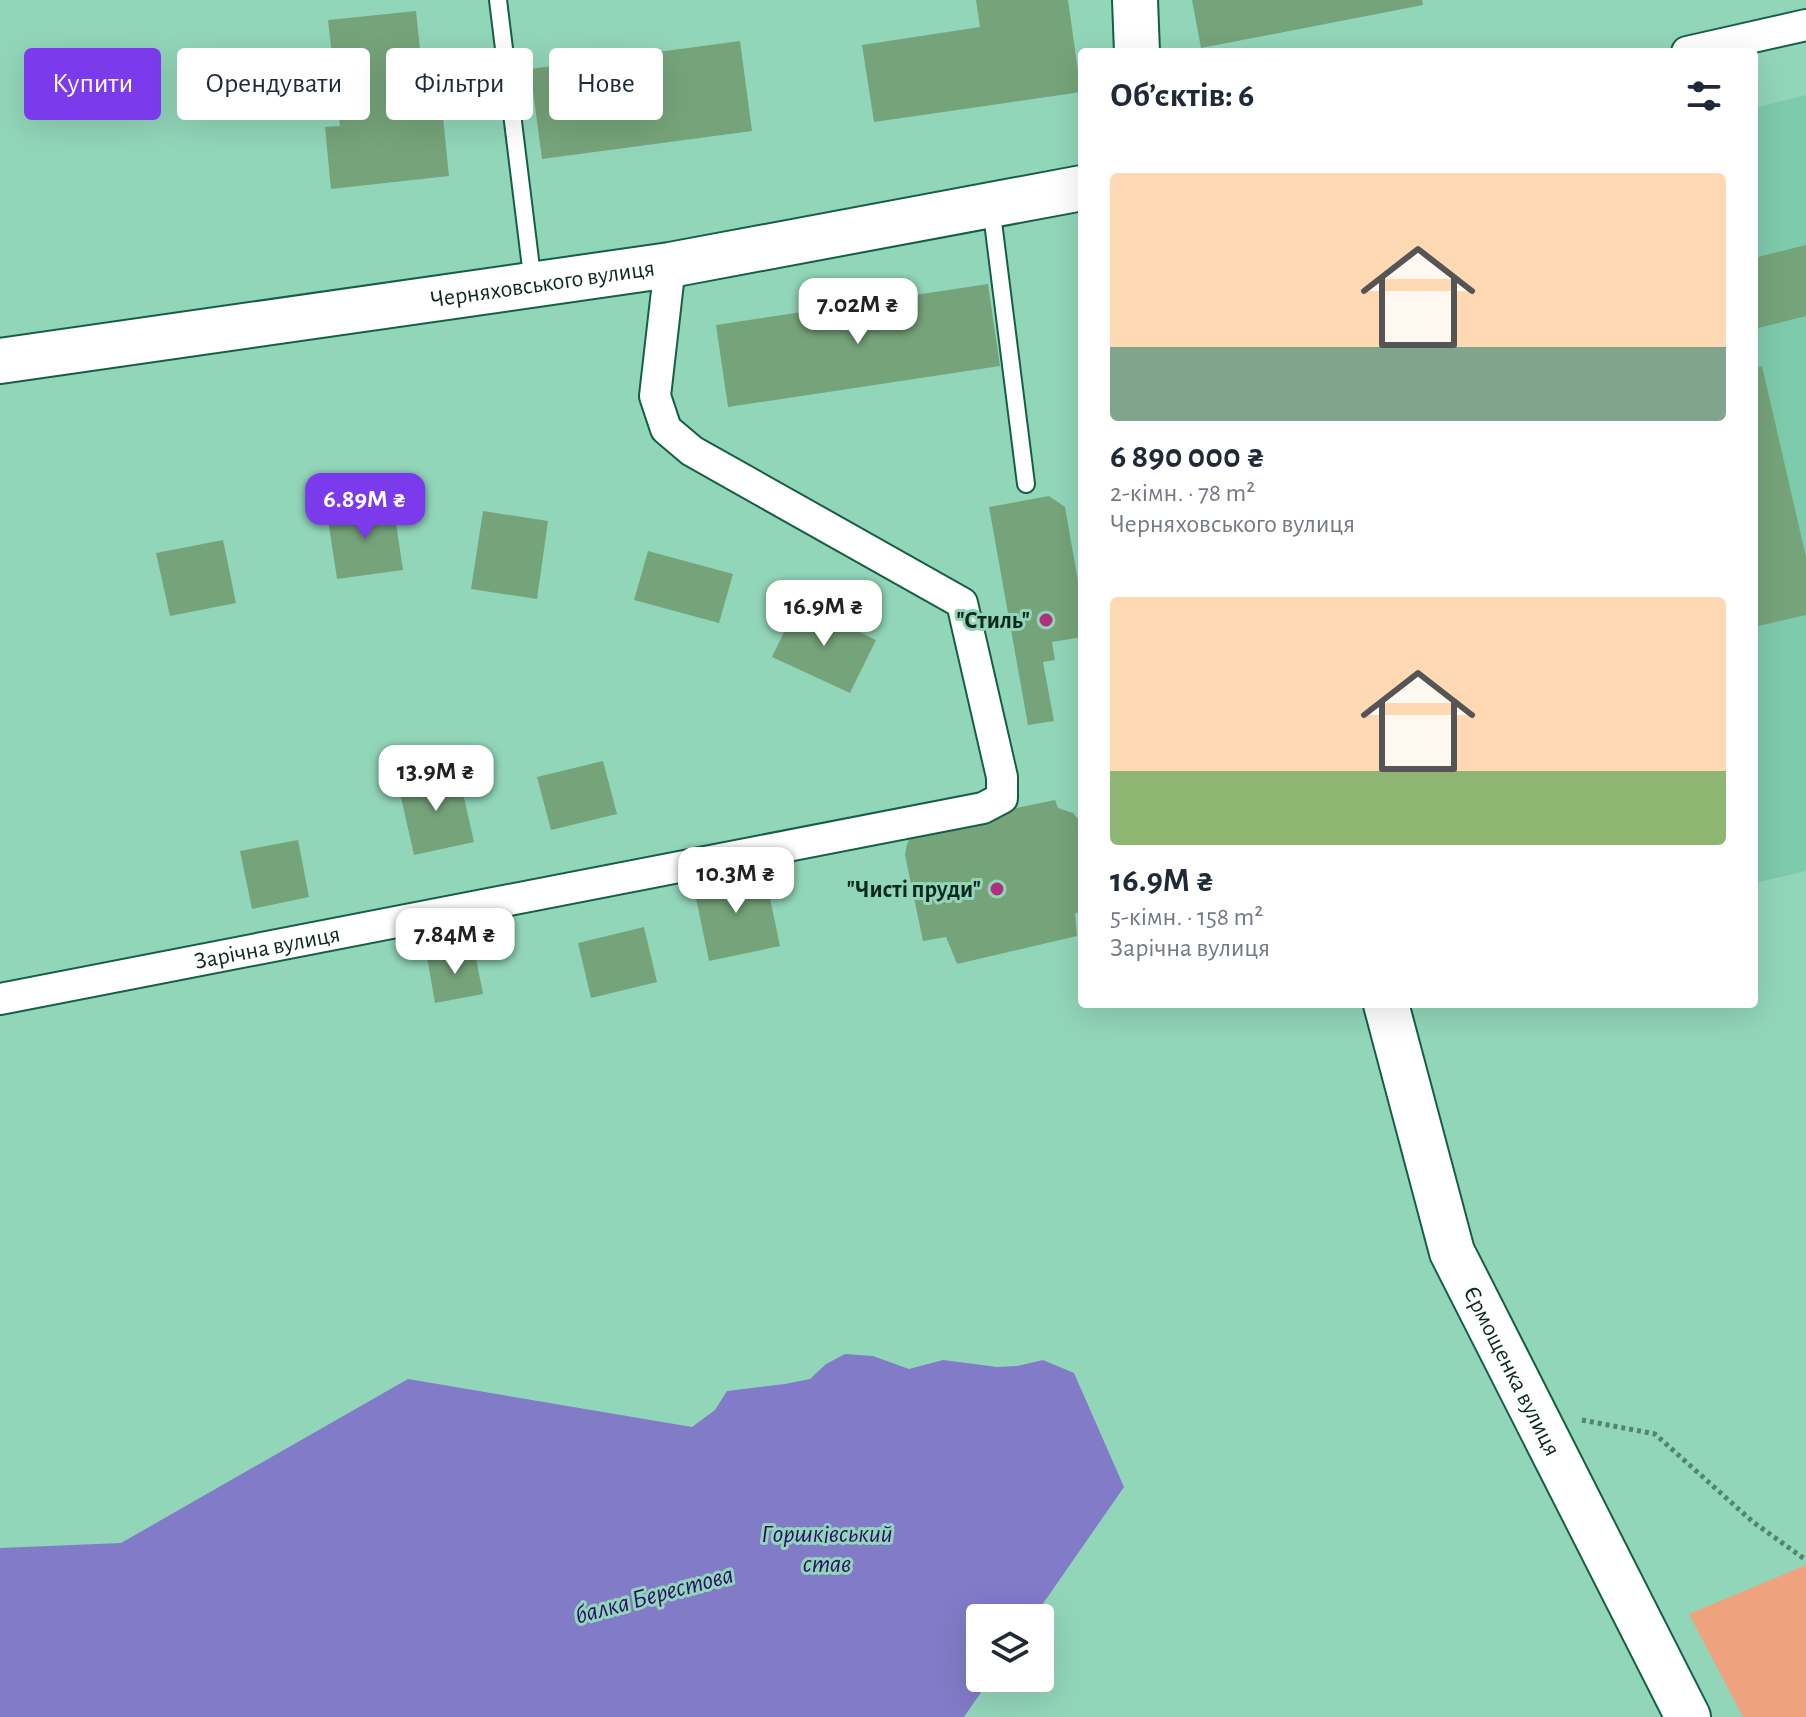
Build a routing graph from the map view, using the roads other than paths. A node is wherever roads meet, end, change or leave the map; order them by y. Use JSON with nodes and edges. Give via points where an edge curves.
{"nodes":[{"id":1,"x":498,"y":0,"type":"edge"},
{"id":2,"x":1135,"y":0,"type":"edge"},
{"id":3,"x":1806,"y":25,"type":"edge"},
{"id":4,"x":1137,"y":48,"type":"edge"},
{"id":5,"x":1705,"y":48,"type":"edge"},
{"id":6,"x":1078,"y":189,"type":"edge"},
{"id":7,"x":990,"y":205,"type":"junction"},
{"id":8,"x":670,"y":265,"type":"junction"},
{"id":9,"x":533,"y":285,"type":"junction"},
{"id":10,"x":0,"y":361,"type":"edge"},
{"id":11,"x":1026,"y":484,"type":"dead end"},
{"id":12,"x":0,"y":999,"type":"edge"},
{"id":13,"x":1387,"y":1008,"type":"edge"},
{"id":14,"x":1688,"y":1717,"type":"edge"}],
"edges":[{"from":1,"to":9,"type":"lane"},
{"from":2,"to":4,"type":"street"},
{"from":3,"to":5,"type":"street"},
{"from":6,"to":7,"type":"street","name":"Черняховського вулиця"},
{"from":7,"to":8,"type":"street","name":"Черняховського вулиця"},
{"from":7,"to":11,"type":"lane"},
{"from":8,"to":9,"type":"street","name":"Черняховського вулиця"},
{"from":8,"to":12,"type":"street","name":"Зарічна вулиця","via":[[655,396],[666,429],[692,451],[962,603],[1002,777],[1002,798],[983,808]]},
{"from":9,"to":10,"type":"street","name":"Черняховського вулиця"},
{"from":13,"to":14,"type":"street","name":"Єрмощенка вулиця","via":[[1452,1252]]}]}
